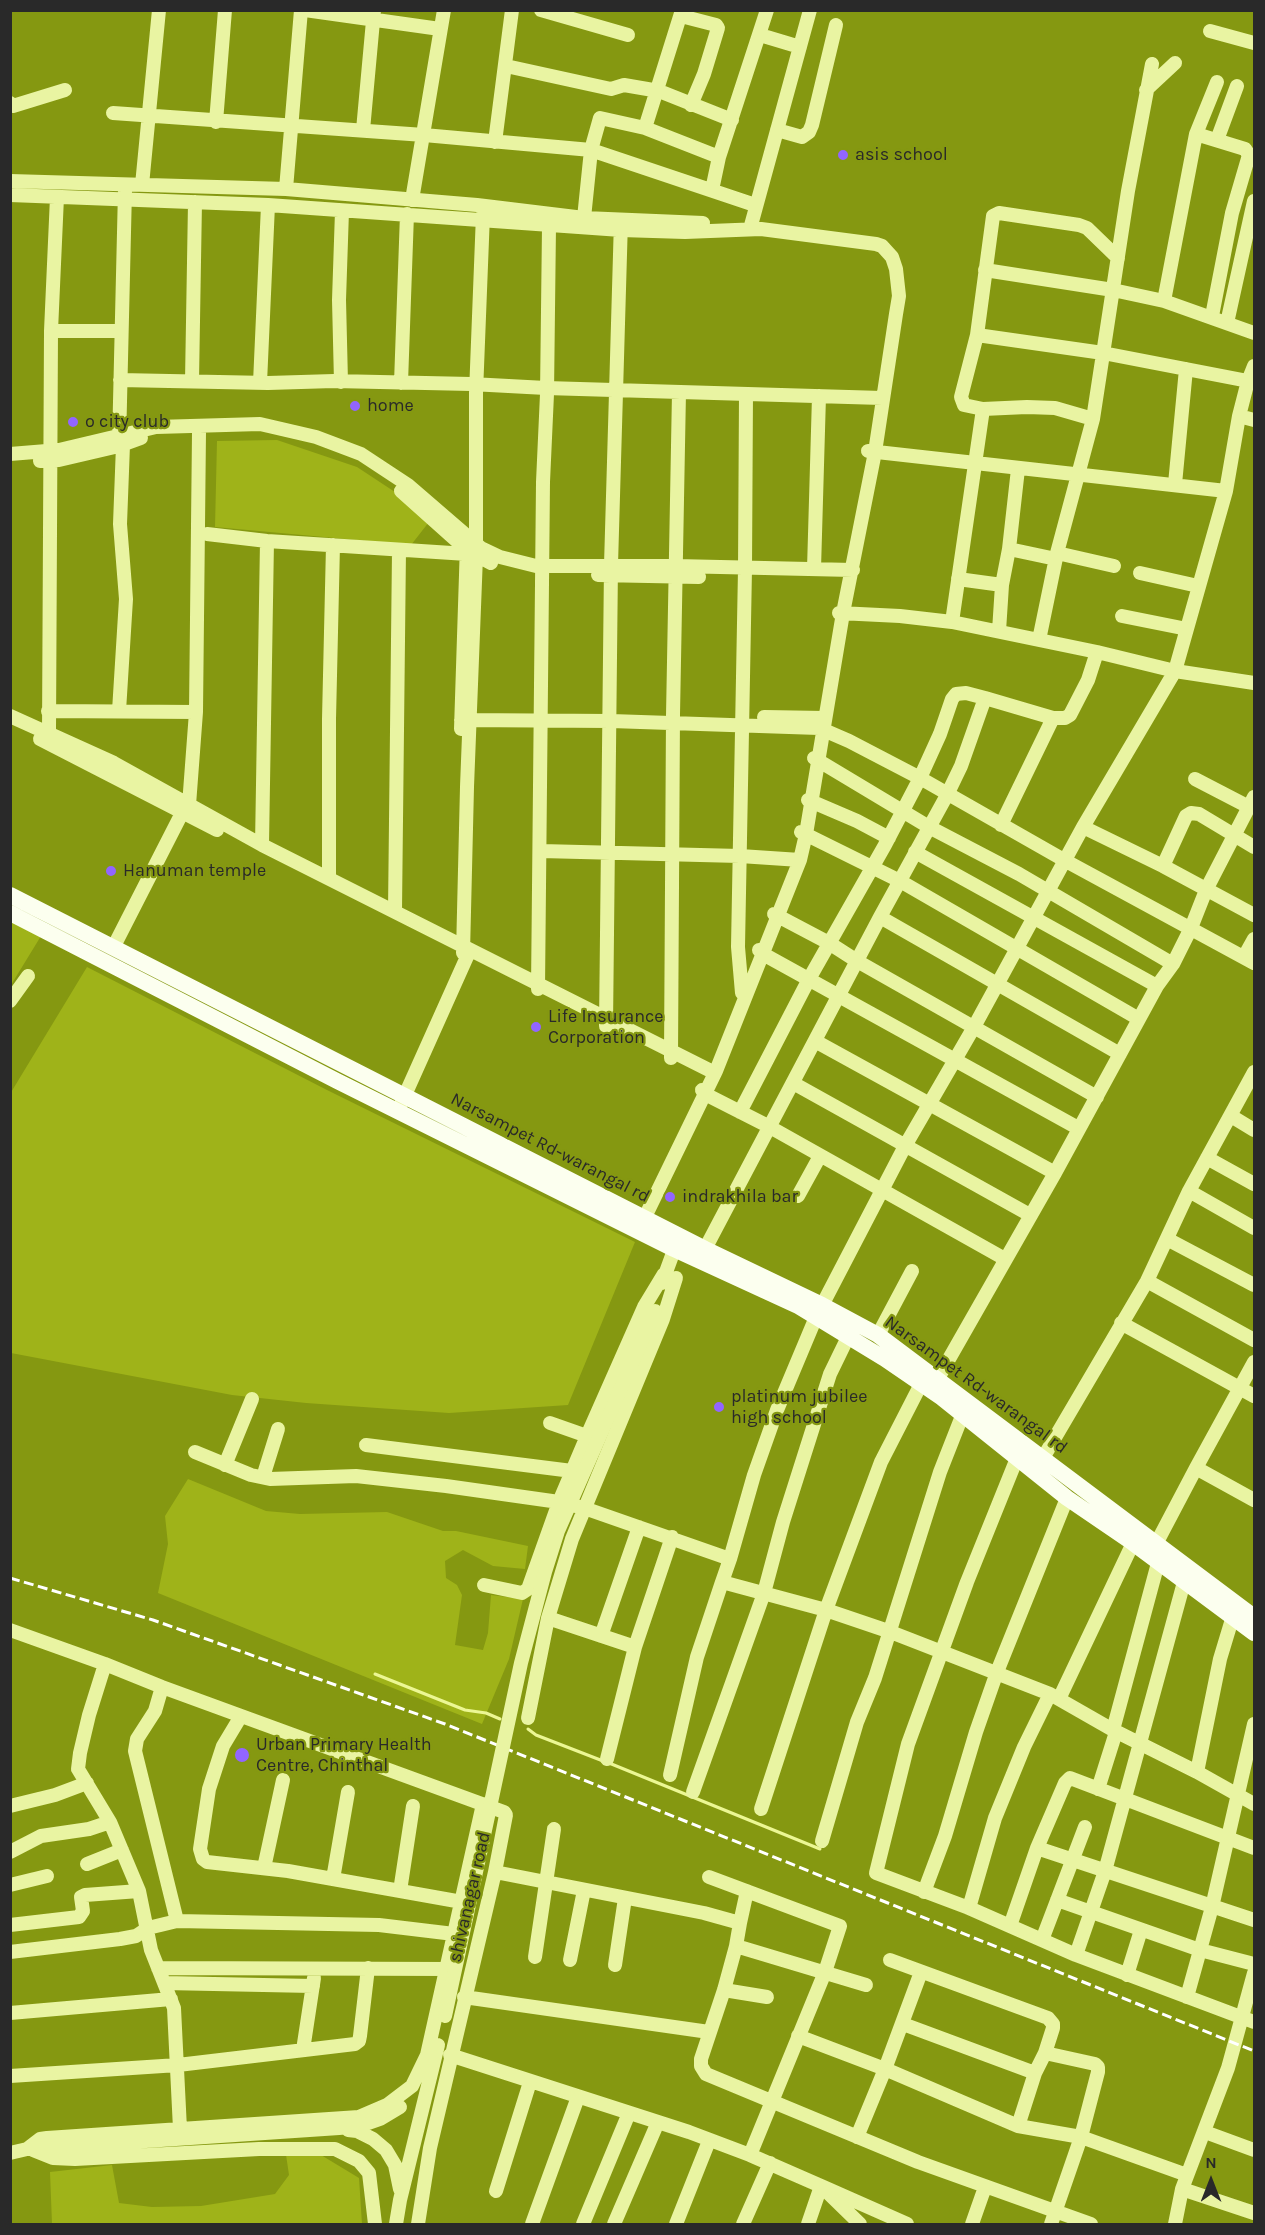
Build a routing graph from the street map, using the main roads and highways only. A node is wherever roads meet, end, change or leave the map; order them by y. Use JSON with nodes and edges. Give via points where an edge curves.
{"nodes":[{"id":1,"x":10,"y":895,"type":"edge"},
{"id":2,"x":10,"y":913,"type":"edge"},
{"id":3,"x":687,"y":1246,"type":"junction"},
{"id":4,"x":819,"y":1311,"type":"junction"},
{"id":5,"x":929,"y":1382,"type":"junction"},
{"id":6,"x":1254,"y":1617,"type":"edge"},
{"id":7,"x":1254,"y":1633,"type":"edge"}],
"edges":[{"from":1,"to":3,"type":"main road","name":"Narsampet Rd-warangal rd","via":[[643,1217]]},
{"from":2,"to":3,"type":"main road","name":"Narsampet Rd-warangal rd","via":[[398,1111]]},
{"from":3,"to":4,"type":"main road","name":"Narsampet Rd-warangal rd"},
{"from":4,"to":5,"type":"main road","name":"Narsampet Rd-warangal rd","via":[[848,1337]]},
{"from":4,"to":5,"type":"main road","name":"Narsampet Rd-warangal rd","via":[[879,1335]]},
{"from":5,"to":6,"type":"main road","name":"Narsampet Rd-warangal rd","via":[[1043,1458]]},
{"from":5,"to":7,"type":"main road","name":"Narsampet Rd-warangal rd","via":[[962,1416],[1067,1498]]}]}
